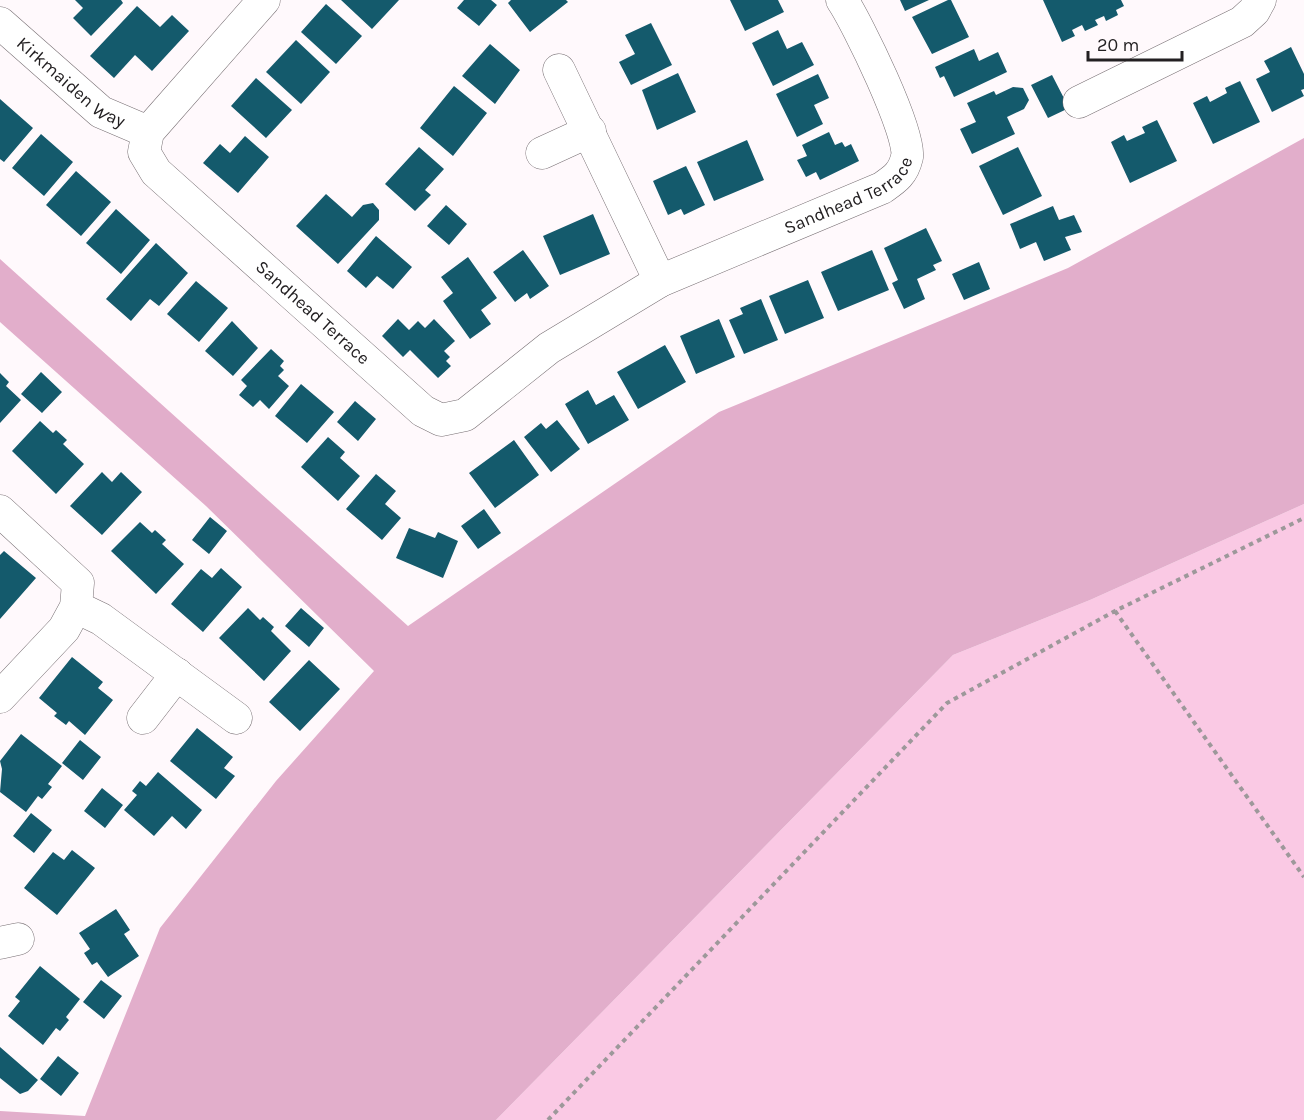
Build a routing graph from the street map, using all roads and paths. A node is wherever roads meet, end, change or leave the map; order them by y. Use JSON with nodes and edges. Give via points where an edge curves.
{"nodes":[{"id":1,"x":264,"y":0,"type":"edge"},
{"id":2,"x":842,"y":0,"type":"edge"},
{"id":3,"x":1260,"y":0,"type":"edge"},
{"id":4,"x":0,"y":23,"type":"edge"},
{"id":5,"x":559,"y":70,"type":"dead end"},
{"id":6,"x":1079,"y":102,"type":"dead end"},
{"id":7,"x":590,"y":131,"type":"junction"},
{"id":8,"x":148,"y":132,"type":"junction"},
{"id":9,"x":542,"y":153,"type":"dead end"},
{"id":10,"x":660,"y":281,"type":"junction"},
{"id":11,"x":0,"y":512,"type":"edge"},
{"id":12,"x":1304,"y":518,"type":"edge"},
{"id":13,"x":76,"y":607,"type":"junction"},
{"id":14,"x":1115,"y":611,"type":"junction"},
{"id":15,"x":177,"y":674,"type":"junction"},
{"id":16,"x":0,"y":697,"type":"edge"},
{"id":17,"x":143,"y":718,"type":"dead end"},
{"id":18,"x":236,"y":718,"type":"dead end"},
{"id":19,"x":1304,"y":877,"type":"edge"},
{"id":20,"x":548,"y":1120,"type":"edge"}],
"edges":[{"from":1,"to":8,"type":"street"},
{"from":2,"to":10,"type":"street","name":"Sandhead Terrace","via":[[881,77],[902,132],[908,154],[901,175],[882,188]]},
{"from":3,"to":6,"type":"street","via":[[1242,22]]},
{"from":4,"to":8,"type":"street","name":"Kirkmaiden Way","via":[[101,112]]},
{"from":5,"to":7,"type":"street"},
{"from":7,"to":9,"type":"street"},
{"from":7,"to":10,"type":"street"},
{"from":8,"to":10,"type":"street","name":"Sandhead Terrace","via":[[144,153],[156,172],[423,411],[441,420],[465,415],[549,348]]},
{"from":11,"to":13,"type":"street","via":[[78,583]]},
{"from":12,"to":14,"type":"path"},
{"from":13,"to":15,"type":"street","via":[[101,619]]},
{"from":13,"to":16,"type":"street","via":[[64,629]]},
{"from":14,"to":19,"type":"path"},
{"from":14,"to":20,"type":"path","via":[[947,703]]},
{"from":15,"to":17,"type":"street"},
{"from":15,"to":18,"type":"street"}]}
